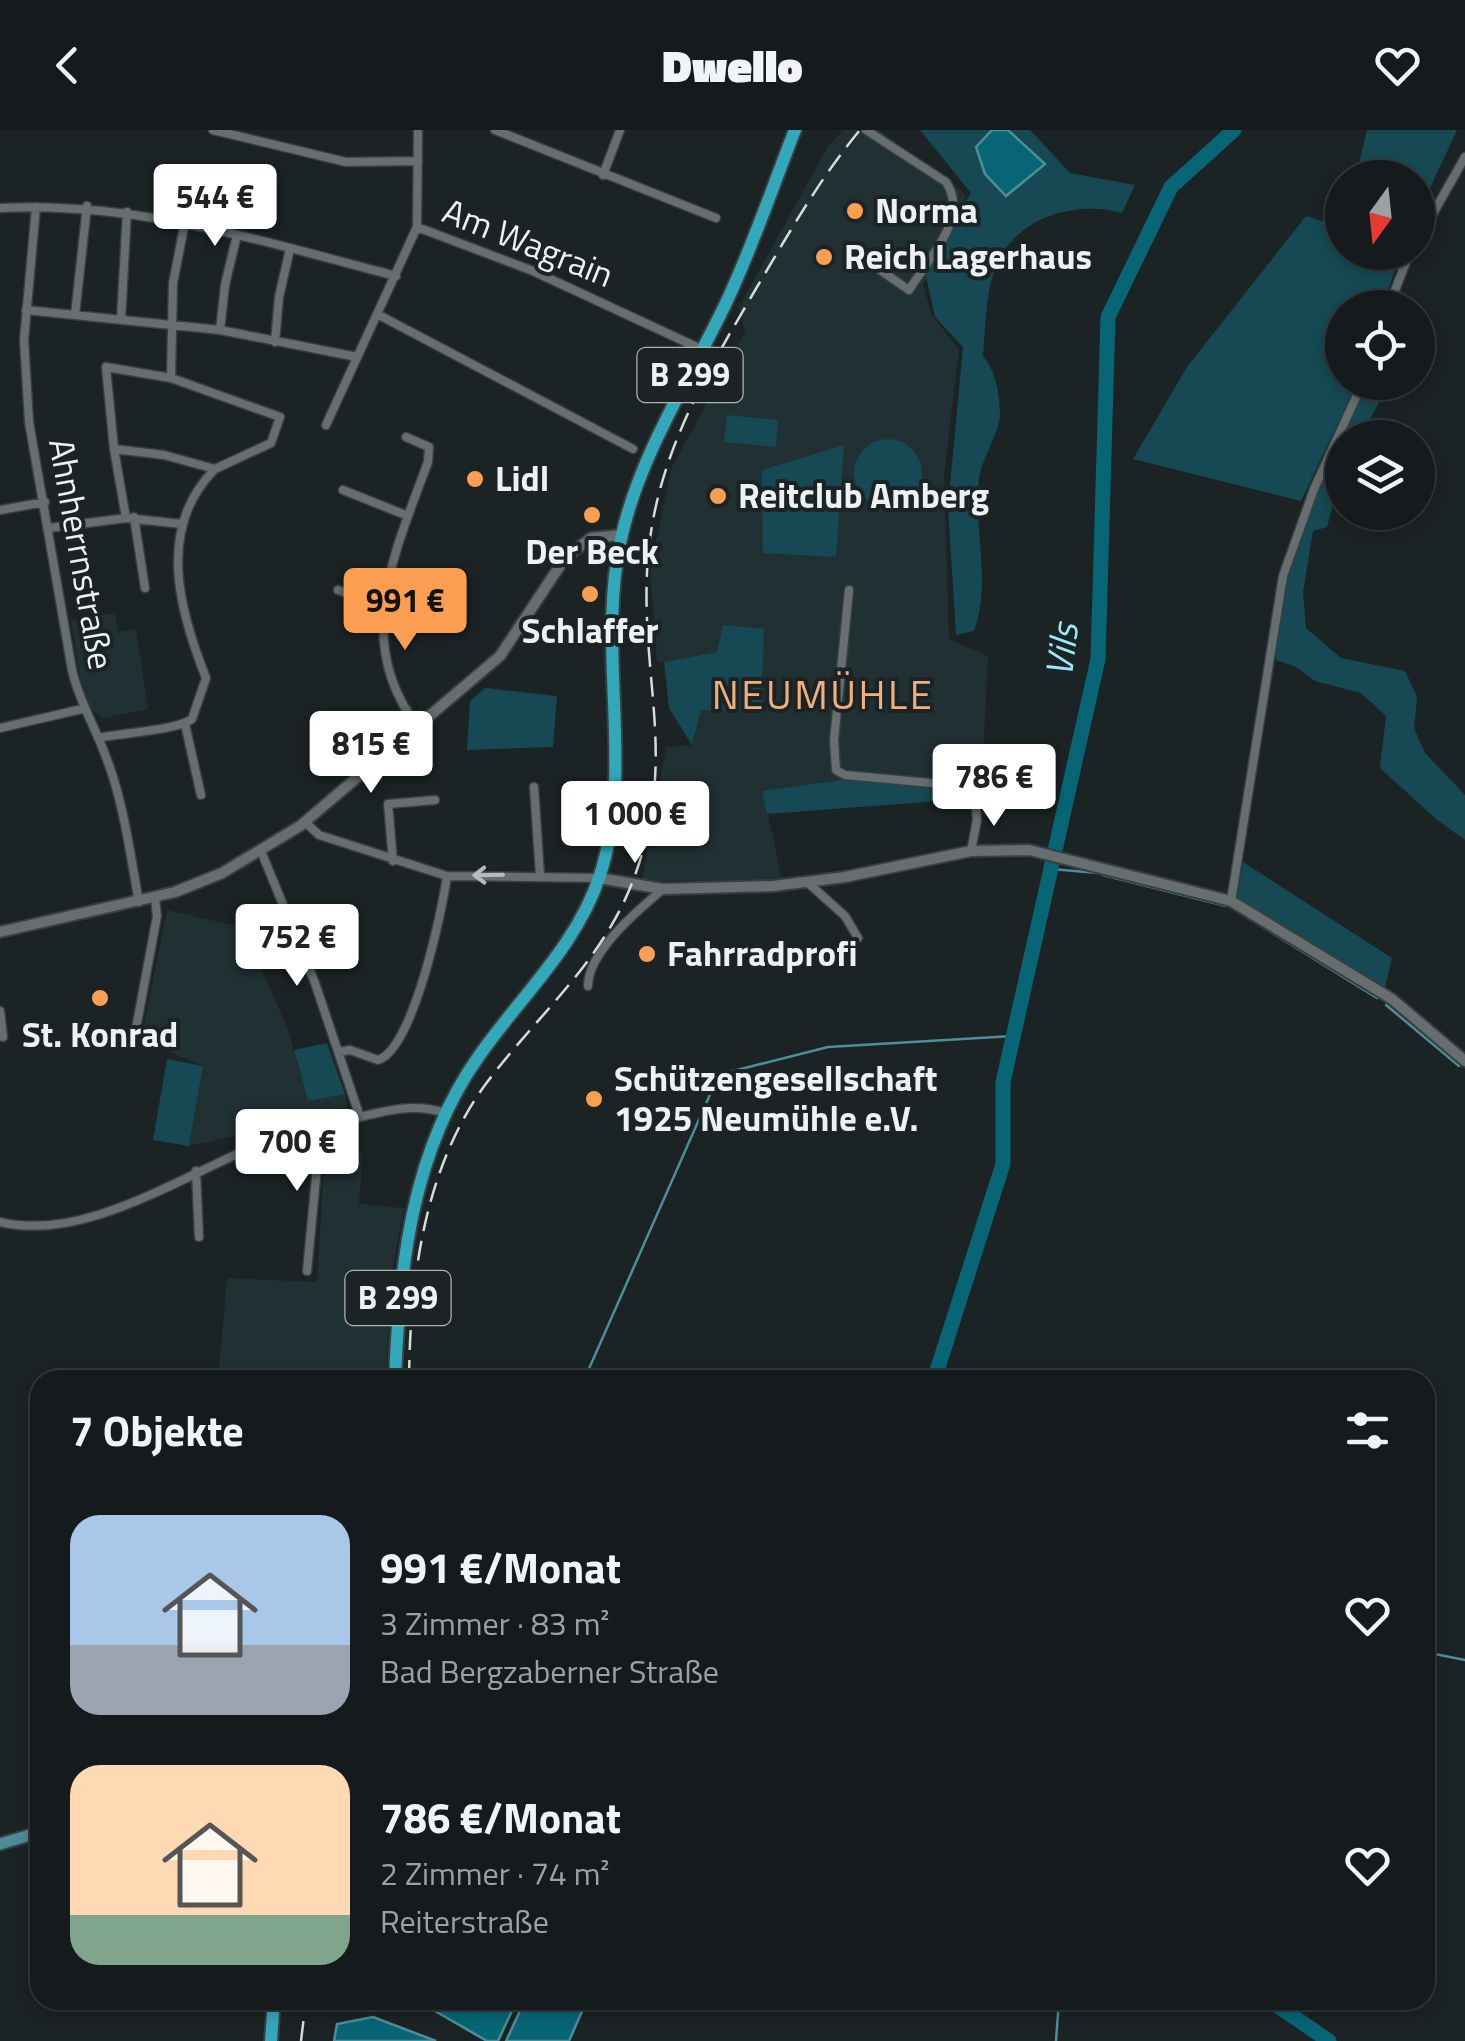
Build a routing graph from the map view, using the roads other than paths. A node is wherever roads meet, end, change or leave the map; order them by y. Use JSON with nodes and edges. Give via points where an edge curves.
{"nodes":[{"id":1,"x":214,"y":130,"type":"edge"},
{"id":2,"x":418,"y":130,"type":"edge"},
{"id":3,"x":495,"y":130,"type":"edge"},
{"id":4,"x":620,"y":130,"type":"edge"},
{"id":5,"x":796,"y":130,"type":"edge"},
{"id":6,"x":866,"y":130,"type":"edge"},
{"id":7,"x":1465,"y":157,"type":"edge"},
{"id":8,"x":418,"y":160,"type":"junction"},
{"id":9,"x":603,"y":174,"type":"junction"},
{"id":10,"x":87,"y":206,"type":"junction"},
{"id":11,"x":36,"y":207,"type":"junction"},
{"id":12,"x":0,"y":208,"type":"edge"},
{"id":13,"x":1435,"y":210,"type":"edge"},
{"id":14,"x":126,"y":212,"type":"junction"},
{"id":15,"x":716,"y":218,"type":"dead end"},
{"id":16,"x":185,"y":222,"type":"junction"},
{"id":17,"x":418,"y":227,"type":"junction"},
{"id":18,"x":237,"y":235,"type":"junction"},
{"id":19,"x":290,"y":249,"type":"junction"},
{"id":20,"x":851,"y":250,"type":"dead end"},
{"id":21,"x":396,"y":276,"type":"junction"},
{"id":22,"x":26,"y":310,"type":"junction"},
{"id":23,"x":377,"y":314,"type":"junction"},
{"id":24,"x":75,"y":315,"type":"junction"},
{"id":25,"x":121,"y":320,"type":"junction"},
{"id":26,"x":172,"y":324,"type":"junction"},
{"id":27,"x":220,"y":330,"type":"junction"},
{"id":28,"x":275,"y":342,"type":"junction"},
{"id":29,"x":703,"y":350,"type":"junction"},
{"id":30,"x":356,"y":358,"type":"junction"},
{"id":31,"x":171,"y":378,"type":"junction"},
{"id":32,"x":1355,"y":400,"type":"edge"},
{"id":33,"x":326,"y":425,"type":"dead end"},
{"id":34,"x":406,"y":437,"type":"dead end"},
{"id":35,"x":114,"y":449,"type":"junction"},
{"id":36,"x":633,"y":449,"type":"dead end"},
{"id":37,"x":216,"y":469,"type":"junction"},
{"id":38,"x":343,"y":490,"type":"dead end"},
{"id":39,"x":45,"y":502,"type":"junction"},
{"id":40,"x":0,"y":510,"type":"edge"},
{"id":41,"x":408,"y":516,"type":"junction"},
{"id":42,"x":130,"y":517,"type":"junction"},
{"id":43,"x":182,"y":524,"type":"junction"},
{"id":44,"x":50,"y":528,"type":"junction"},
{"id":45,"x":621,"y":535,"type":"junction"},
{"id":46,"x":145,"y":588,"type":"dead end"},
{"id":47,"x":338,"y":590,"type":"dead end"},
{"id":48,"x":848,"y":590,"type":"dead end"},
{"id":49,"x":382,"y":606,"type":"junction"},
{"id":50,"x":82,"y":708,"type":"junction"},
{"id":51,"x":185,"y":724,"type":"junction"},
{"id":52,"x":0,"y":728,"type":"edge"},
{"id":53,"x":418,"y":728,"type":"junction"},
{"id":54,"x":98,"y":738,"type":"junction"},
{"id":55,"x":534,"y":786,"type":"dead end"},
{"id":56,"x":201,"y":795,"type":"dead end"},
{"id":57,"x":436,"y":800,"type":"dead end"},
{"id":58,"x":305,"y":822,"type":"junction"},
{"id":59,"x":261,"y":851,"type":"junction"},
{"id":60,"x":972,"y":851,"type":"junction"},
{"id":61,"x":393,"y":861,"type":"junction"},
{"id":62,"x":540,"y":875,"type":"junction"},
{"id":63,"x":447,"y":876,"type":"junction"},
{"id":64,"x":599,"y":878,"type":"junction"},
{"id":65,"x":807,"y":882,"type":"junction"},
{"id":66,"x":663,"y":889,"type":"junction"},
{"id":67,"x":155,"y":898,"type":"junction"},
{"id":68,"x":139,"y":902,"type":"junction"},
{"id":69,"x":1231,"y":902,"type":"junction"},
{"id":70,"x":0,"y":932,"type":"edge"},
{"id":71,"x":858,"y":938,"type":"dead end"},
{"id":72,"x":588,"y":986,"type":"dead end"},
{"id":73,"x":0,"y":1011,"type":"edge"},
{"id":74,"x":135,"y":1034,"type":"dead end"},
{"id":75,"x":2,"y":1036,"type":"dead end"},
{"id":76,"x":338,"y":1052,"type":"junction"},
{"id":77,"x":1465,"y":1061,"type":"edge"},
{"id":78,"x":446,"y":1114,"type":"junction"},
{"id":79,"x":360,"y":1117,"type":"junction"},
{"id":80,"x":321,"y":1126,"type":"junction"},
{"id":81,"x":196,"y":1171,"type":"junction"},
{"id":82,"x":0,"y":1222,"type":"edge"},
{"id":83,"x":199,"y":1237,"type":"dead end"},
{"id":84,"x":307,"y":1271,"type":"dead end"},
{"id":85,"x":396,"y":1370,"type":"edge"},
{"id":86,"x":30,"y":1837,"type":"edge"},
{"id":87,"x":0,"y":1844,"type":"edge"},
{"id":88,"x":273,"y":2010,"type":"edge"},
{"id":89,"x":271,"y":2041,"type":"edge"}],
"edges":[{"from":1,"to":8,"type":"street","via":[[346,162]]},
{"from":2,"to":8,"type":"street"},
{"from":3,"to":9,"type":"street"},
{"from":4,"to":9,"type":"street"},
{"from":5,"to":29,"type":"main road","number":"B 299"},
{"from":6,"to":20,"type":"street","via":[[946,182],[956,213],[909,290]]},
{"from":7,"to":13,"type":"street"},
{"from":8,"to":17,"type":"street"},
{"from":9,"to":15,"type":"street"},
{"from":10,"to":11,"type":"street"},
{"from":10,"to":14,"type":"street"},
{"from":10,"to":24,"type":"street"},
{"from":11,"to":12,"type":"street"},
{"from":11,"to":22,"type":"street","name":"Ahnherrnstraße"},
{"from":14,"to":16,"type":"street"},
{"from":14,"to":25,"type":"street"},
{"from":16,"to":18,"type":"street"},
{"from":16,"to":26,"type":"street"},
{"from":17,"to":21,"type":"street","name":"Am Wagrain"},
{"from":17,"to":29,"type":"street","name":"Am Wagrain","via":[[533,270]]},
{"from":18,"to":19,"type":"street"},
{"from":18,"to":27,"type":"street"},
{"from":19,"to":21,"type":"street"},
{"from":19,"to":28,"type":"street"},
{"from":21,"to":23,"type":"street","name":"Am Wagrain"},
{"from":22,"to":24,"type":"street"},
{"from":22,"to":39,"type":"street","name":"Ahnherrnstraße","via":[[29,422]]},
{"from":23,"to":30,"type":"street","name":"Am Wagrain"},
{"from":23,"to":36,"type":"street"},
{"from":24,"to":25,"type":"street"},
{"from":25,"to":26,"type":"street"},
{"from":26,"to":27,"type":"street"},
{"from":26,"to":31,"type":"street"},
{"from":27,"to":28,"type":"street"},
{"from":28,"to":30,"type":"street"},
{"from":29,"to":45,"type":"main road","number":"B 299"},
{"from":30,"to":33,"type":"street","name":"Am Wagrain"},
{"from":31,"to":35,"type":"street","via":[[106,367]]},
{"from":31,"to":37,"type":"street","via":[[280,417],[271,443]]},
{"from":32,"to":69,"type":"street","via":[[1282,576]]},
{"from":34,"to":41,"type":"street","via":[[429,448]]},
{"from":35,"to":37,"type":"street"},
{"from":35,"to":42,"type":"street"},
{"from":37,"to":43,"type":"street","via":[[200,484]]},
{"from":38,"to":41,"type":"street"},
{"from":39,"to":40,"type":"street"},
{"from":39,"to":44,"type":"street","name":"Ahnherrnstraße"},
{"from":41,"to":49,"type":"street"},
{"from":42,"to":43,"type":"street"},
{"from":42,"to":44,"type":"street"},
{"from":42,"to":46,"type":"street"},
{"from":43,"to":51,"type":"street","via":[[177,571],[183,620],[206,678]]},
{"from":44,"to":50,"type":"street","name":"Ahnherrnstraße"},
{"from":45,"to":53,"type":"street","via":[[591,538],[565,558],[500,656]]},
{"from":45,"to":64,"type":"main road","number":"B 299","via":[[609,629],[614,794]]},
{"from":47,"to":49,"type":"street"},
{"from":48,"to":60,"type":"street","via":[[836,770],[974,787]]},
{"from":49,"to":53,"type":"street","via":[[381,631],[398,702]]},
{"from":50,"to":52,"type":"street"},
{"from":50,"to":54,"type":"street","name":"Ahnherrnstraße"},
{"from":51,"to":54,"type":"street"},
{"from":51,"to":56,"type":"street"},
{"from":53,"to":58,"type":"street"},
{"from":54,"to":68,"type":"street","name":"Ahnherrnstraße","via":[[118,796]]},
{"from":55,"to":62,"type":"street"},
{"from":57,"to":61,"type":"street","via":[[388,804]]},
{"from":58,"to":59,"type":"street"},
{"from":58,"to":61,"type":"street","via":[[319,835]]},
{"from":59,"to":67,"type":"street"},
{"from":59,"to":76,"type":"street"},
{"from":60,"to":65,"type":"street"},
{"from":60,"to":69,"type":"street","via":[[1029,850]]},
{"from":61,"to":63,"type":"street"},
{"from":62,"to":63,"type":"street","one_way":true},
{"from":62,"to":64,"type":"street"},
{"from":63,"to":76,"type":"street","via":[[428,968],[392,1050],[378,1060]]},
{"from":64,"to":66,"type":"street"},
{"from":64,"to":78,"type":"main road","number":"B 299","via":[[560,952],[478,1057]]},
{"from":65,"to":66,"type":"street"},
{"from":65,"to":71,"type":"street","via":[[846,916]]},
{"from":66,"to":72,"type":"street","via":[[623,924]]},
{"from":67,"to":68,"type":"street"},
{"from":67,"to":74,"type":"street"},
{"from":68,"to":70,"type":"street"},
{"from":69,"to":77,"type":"street","via":[[1392,998]]},
{"from":73,"to":75,"type":"street"},
{"from":76,"to":79,"type":"street"},
{"from":78,"to":79,"type":"street","via":[[414,1105]]},
{"from":78,"to":85,"type":"main road","number":"B 299","via":[[411,1216]]},
{"from":79,"to":80,"type":"street"},
{"from":80,"to":81,"type":"street"},
{"from":80,"to":84,"type":"street"},
{"from":81,"to":82,"type":"street","via":[[129,1203],[72,1220],[32,1229]]},
{"from":81,"to":83,"type":"street"},
{"from":86,"to":87,"type":"main road"},
{"from":88,"to":89,"type":"main road"}]}
